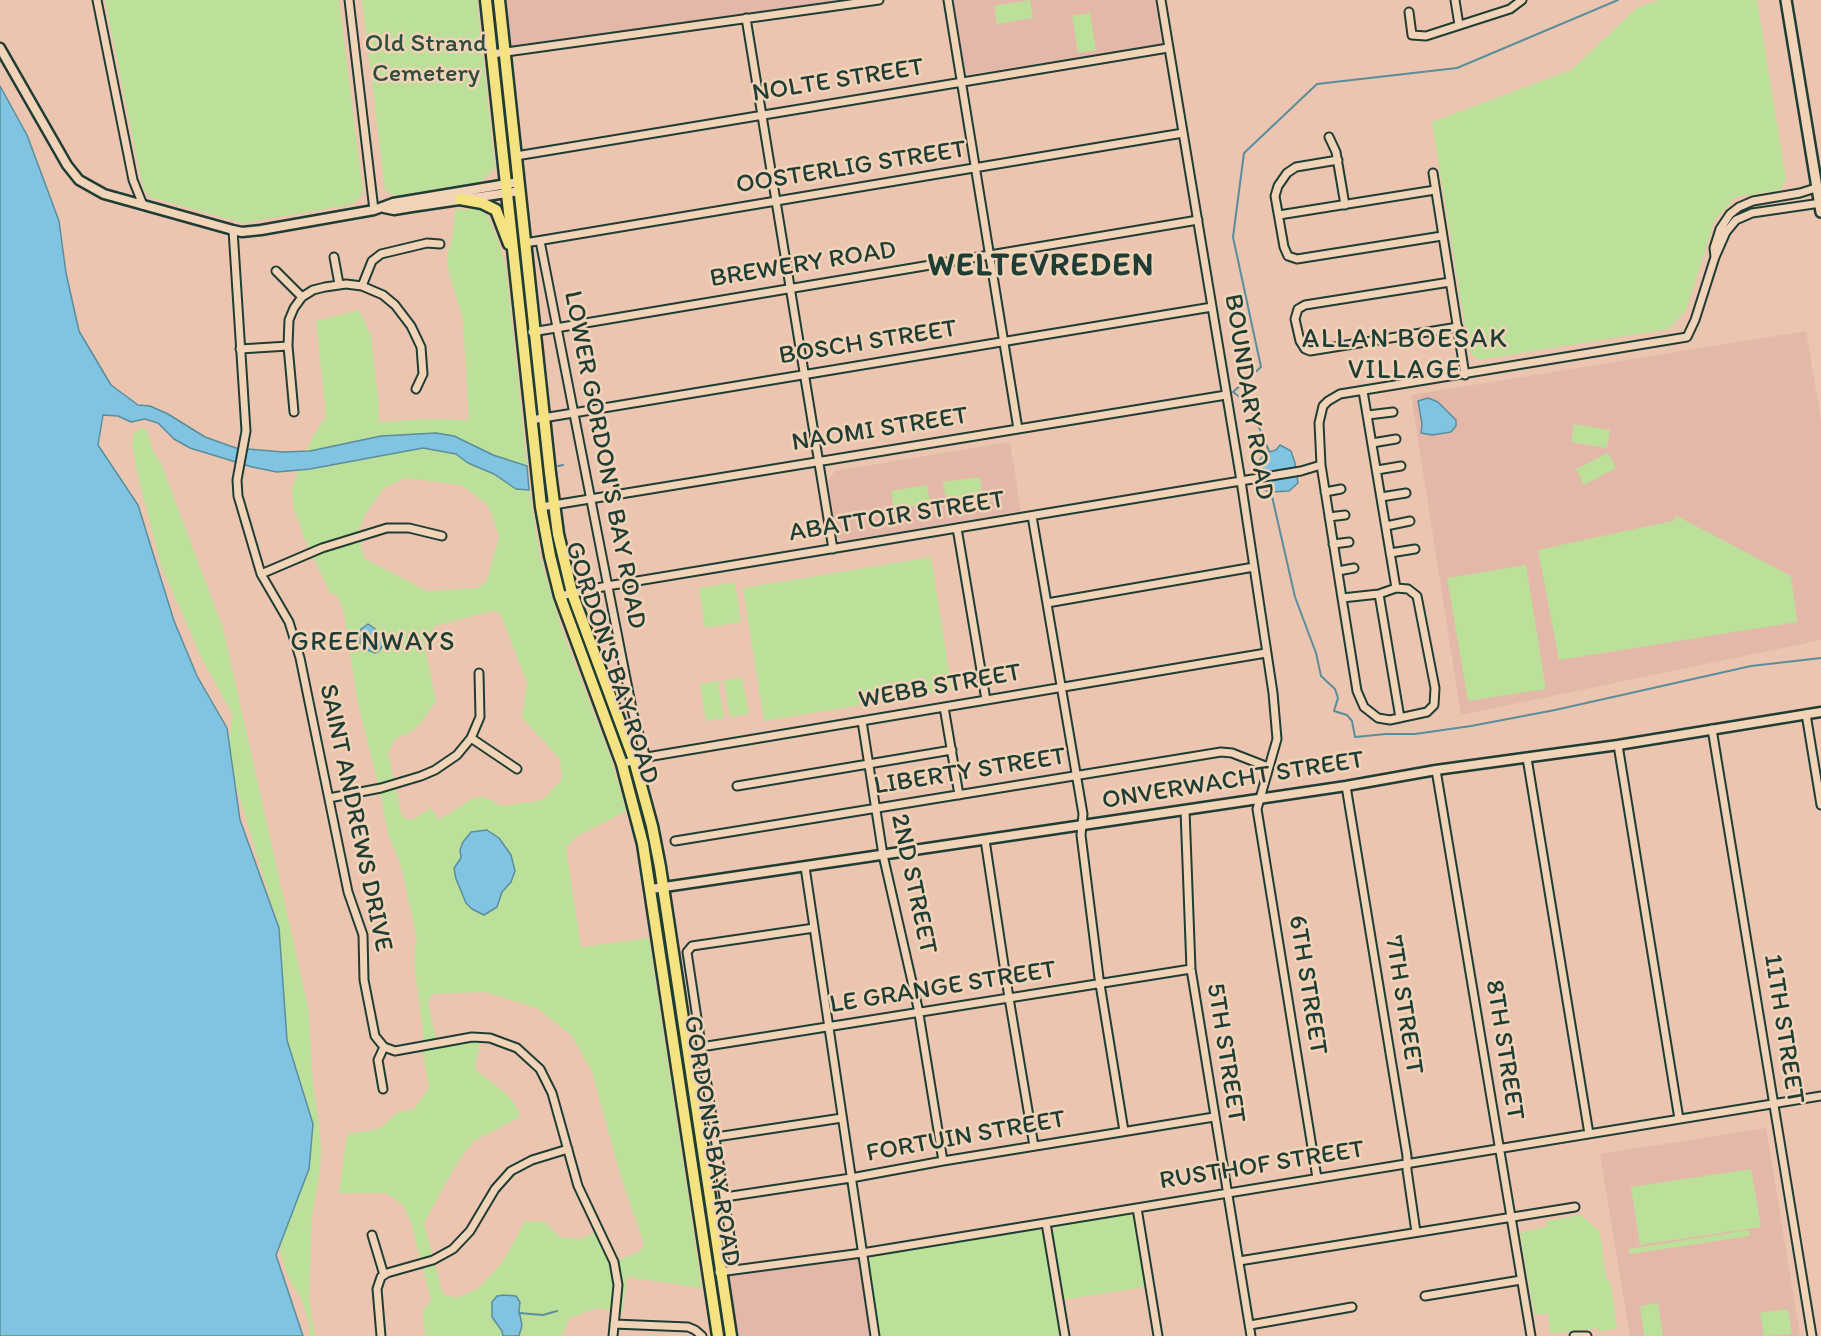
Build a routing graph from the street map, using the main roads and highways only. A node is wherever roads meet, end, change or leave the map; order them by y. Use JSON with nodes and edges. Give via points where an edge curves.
{"nodes":[{"id":1,"x":486,"y":0,"type":"edge"},
{"id":2,"x":499,"y":0,"type":"edge"},
{"id":3,"x":1786,"y":0,"type":"edge"},
{"id":4,"x":1819,"y":187,"type":"edge"},
{"id":5,"x":460,"y":199,"type":"road end"},
{"id":6,"x":1821,"y":206,"type":"edge"},
{"id":7,"x":514,"y":255,"type":"junction"},
{"id":8,"x":683,"y":1020,"type":"junction"},
{"id":9,"x":670,"y":1021,"type":"junction"},
{"id":10,"x":718,"y":1336,"type":"edge"},
{"id":11,"x":732,"y":1336,"type":"edge"}],
"edges":[{"from":1,"to":7,"type":"main road","name":"GORDON'S BAY ROAD"},
{"from":2,"to":8,"type":"main road","name":"GORDON'S BAY ROAD","via":[[562,554],[572,593],[634,760],[652,826]]},
{"from":3,"to":4,"type":"main road"},
{"from":4,"to":6,"type":"main road"},
{"from":5,"to":7,"type":"main road","via":[[496,210]]},
{"from":7,"to":9,"type":"main road","name":"GORDON'S BAY ROAD","via":[[541,507],[550,556],[560,596],[622,764],[638,822]]},
{"from":8,"to":9,"type":"main road"},
{"from":8,"to":11,"type":"main road","name":"GORDON'S BAY ROAD"},
{"from":9,"to":10,"type":"main road","name":"GORDON'S BAY ROAD"}]}
